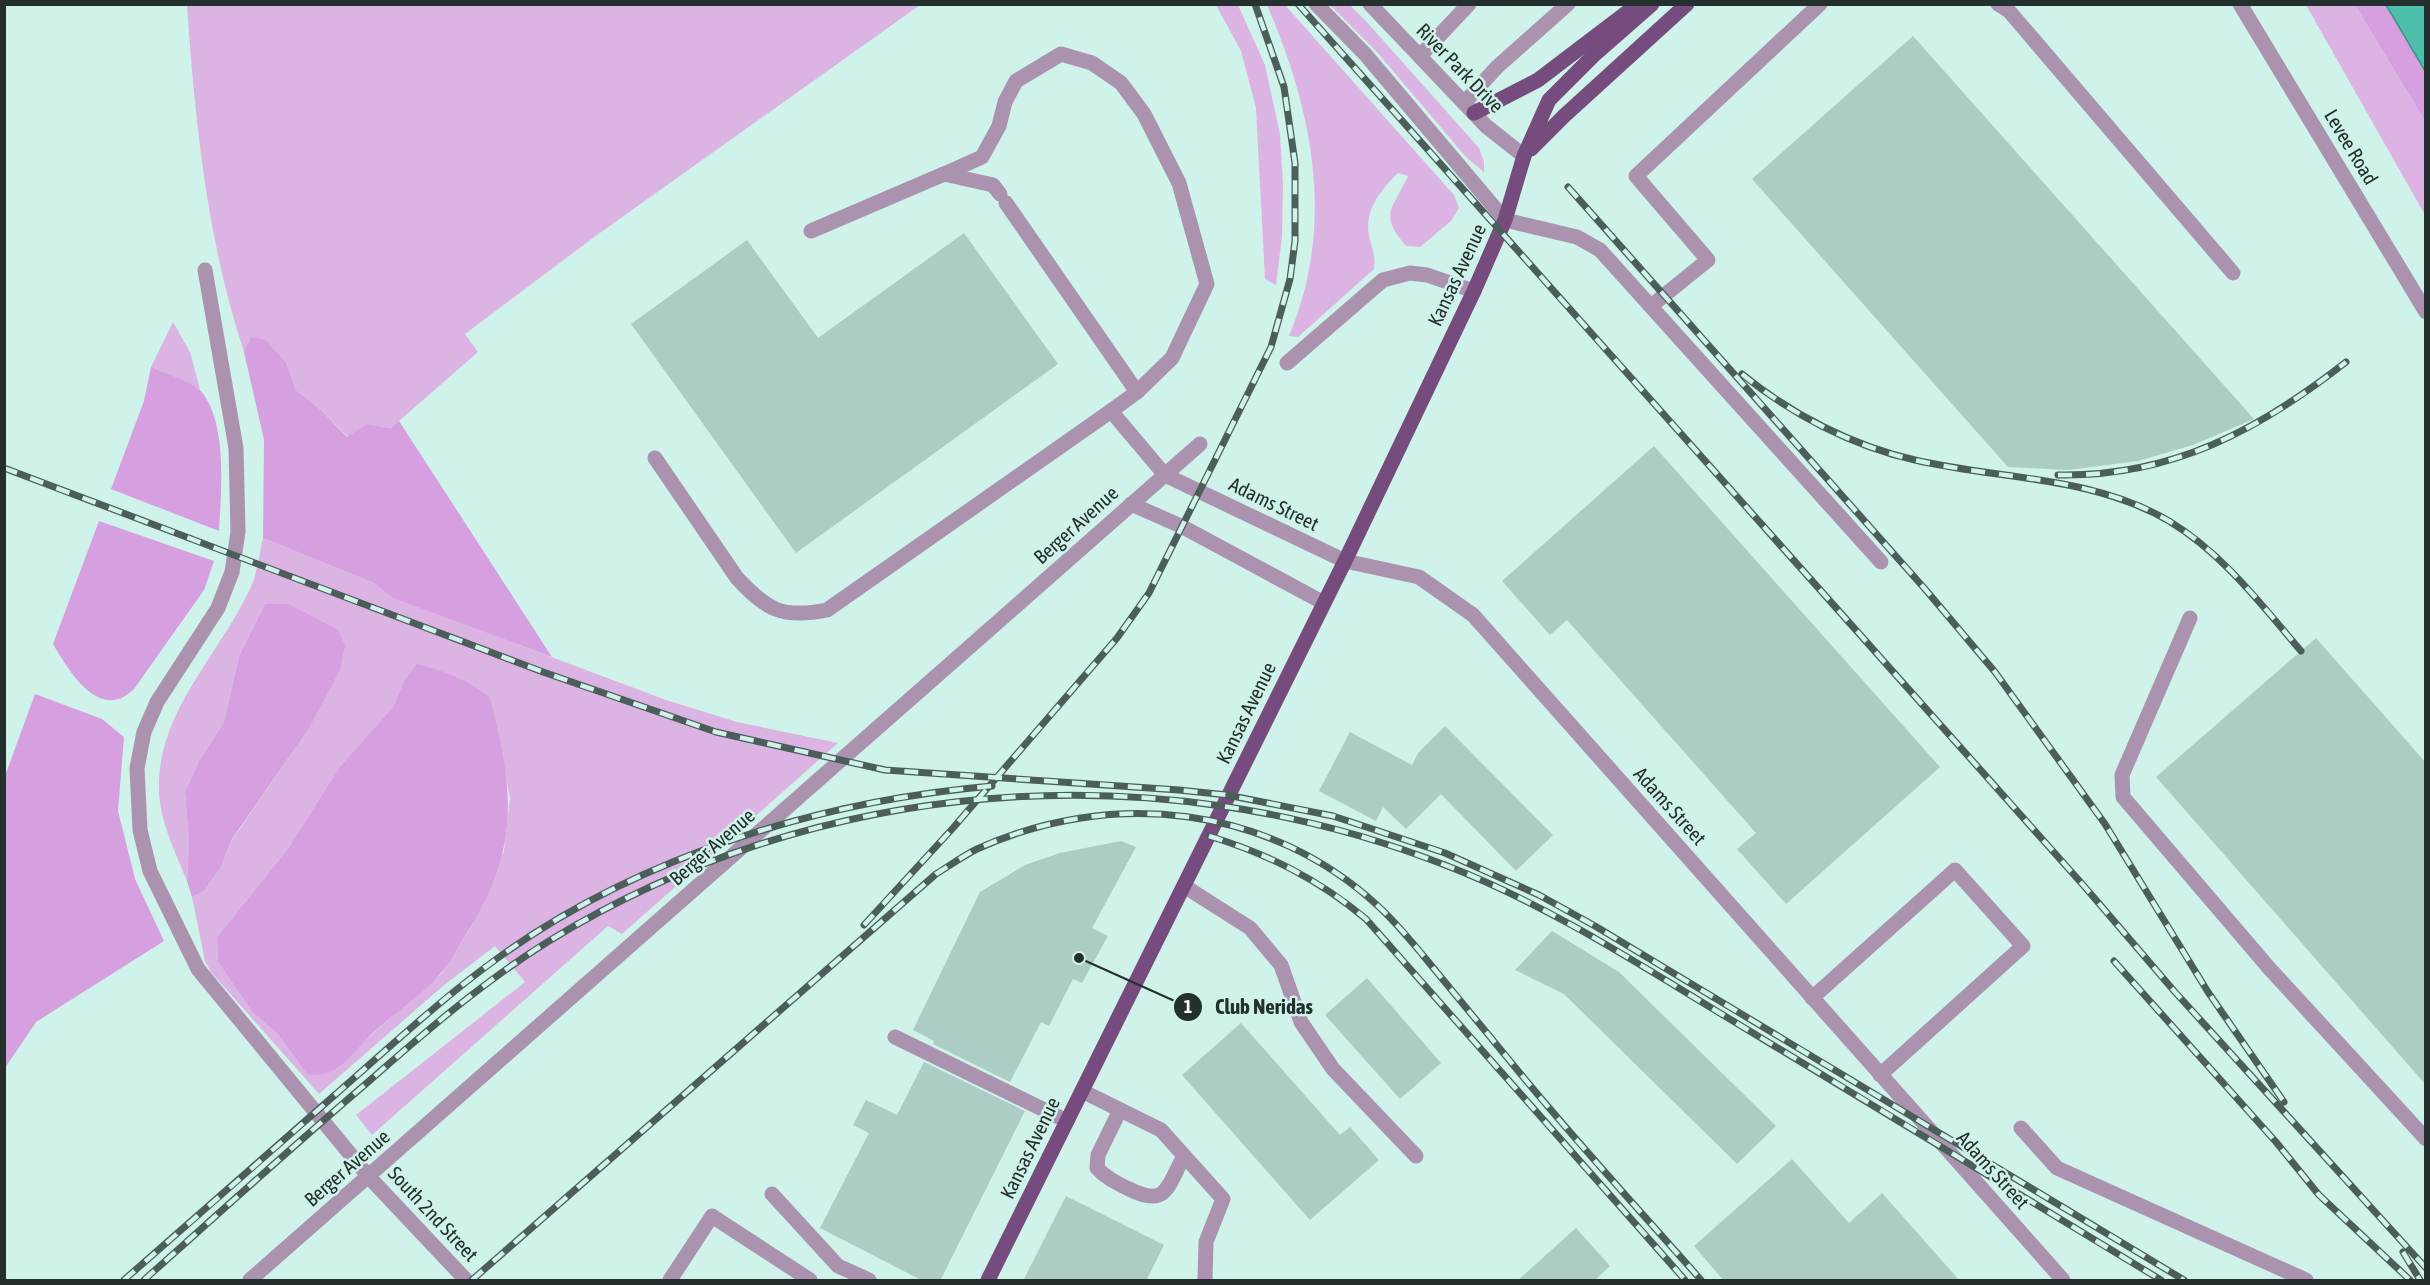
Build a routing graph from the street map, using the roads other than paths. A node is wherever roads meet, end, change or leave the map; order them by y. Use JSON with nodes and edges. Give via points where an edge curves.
{"nodes":[{"id":1,"x":1316,"y":4,"type":"edge"},
{"id":2,"x":1370,"y":4,"type":"edge"},
{"id":3,"x":1568,"y":4,"type":"edge"},
{"id":4,"x":1638,"y":4,"type":"edge"},
{"id":5,"x":1652,"y":4,"type":"edge"},
{"id":6,"x":1687,"y":4,"type":"edge"},
{"id":7,"x":1820,"y":4,"type":"edge"},
{"id":8,"x":1998,"y":4,"type":"edge"},
{"id":9,"x":2240,"y":4,"type":"edge"},
{"id":10,"x":1468,"y":5,"type":"edge"},
{"id":11,"x":1420,"y":56,"type":"junction"},
{"id":12,"x":1469,"y":108,"type":"junction"},
{"id":13,"x":1524,"y":156,"type":"junction"},
{"id":14,"x":944,"y":174,"type":"junction"},
{"id":15,"x":1505,"y":220,"type":"junction"},
{"id":16,"x":811,"y":231,"type":"dead end"},
{"id":17,"x":205,"y":270,"type":"dead end"},
{"id":18,"x":2233,"y":273,"type":"dead end"},
{"id":19,"x":1474,"y":291,"type":"junction"},
{"id":20,"x":1651,"y":306,"type":"junction"},
{"id":21,"x":2426,"y":312,"type":"edge"},
{"id":22,"x":1287,"y":363,"type":"dead end"},
{"id":23,"x":1137,"y":392,"type":"junction"},
{"id":24,"x":1111,"y":411,"type":"junction"},
{"id":25,"x":1200,"y":444,"type":"dead end"},
{"id":26,"x":656,"y":458,"type":"dead end"},
{"id":27,"x":1165,"y":475,"type":"junction"},
{"id":28,"x":1131,"y":504,"type":"junction"},
{"id":29,"x":1345,"y":561,"type":"junction"},
{"id":30,"x":1881,"y":562,"type":"dead end"},
{"id":31,"x":1324,"y":603,"type":"junction"},
{"id":32,"x":2190,"y":618,"type":"dead end"},
{"id":33,"x":1184,"y":886,"type":"junction"},
{"id":34,"x":1812,"y":998,"type":"junction"},
{"id":35,"x":895,"y":1037,"type":"dead end"},
{"id":36,"x":1880,"y":1075,"type":"junction"},
{"id":37,"x":1082,"y":1091,"type":"junction"},
{"id":38,"x":1120,"y":1110,"type":"junction"},
{"id":39,"x":1067,"y":1121,"type":"junction"},
{"id":40,"x":2021,"y":1128,"type":"dead end"},
{"id":41,"x":2426,"y":1138,"type":"edge"},
{"id":42,"x":1184,"y":1156,"type":"junction"},
{"id":43,"x":1416,"y":1156,"type":"dead end"},
{"id":44,"x":369,"y":1177,"type":"junction"},
{"id":45,"x":772,"y":1194,"type":"dead end"},
{"id":46,"x":250,"y":1281,"type":"edge"},
{"id":47,"x":466,"y":1281,"type":"edge"},
{"id":48,"x":670,"y":1281,"type":"edge"},
{"id":49,"x":810,"y":1281,"type":"edge"},
{"id":50,"x":869,"y":1281,"type":"edge"},
{"id":51,"x":988,"y":1281,"type":"edge"},
{"id":52,"x":1205,"y":1281,"type":"edge"},
{"id":53,"x":2063,"y":1281,"type":"edge"},
{"id":54,"x":2306,"y":1281,"type":"edge"}],
"edges":[{"from":1,"to":15,"type":"street","via":[[1365,54]]},
{"from":2,"to":11,"type":"street","name":"River Park Drive"},
{"from":3,"to":12,"type":"street","via":[[1497,67]]},
{"from":4,"to":12,"type":"main road","via":[[1538,80]]},
{"from":5,"to":13,"type":"main road","name":"Kansas Avenue","via":[[1549,100]]},
{"from":6,"to":13,"type":"main road","name":"Kansas Avenue"},
{"from":7,"to":20,"type":"street","via":[[1636,176],[1708,260]]},
{"from":8,"to":18,"type":"street","via":[[2009,11]]},
{"from":9,"to":21,"type":"street","name":"Levee Road"},
{"from":10,"to":11,"type":"street"},
{"from":11,"to":12,"type":"street","name":"River Park Drive"},
{"from":12,"to":13,"type":"street","name":"River Park Drive"},
{"from":13,"to":15,"type":"main road","name":"Kansas Avenue"},
{"from":14,"to":16,"type":"street"},
{"from":14,"to":23,"type":"street","via":[[993,185]]},
{"from":14,"to":23,"type":"street","via":[[982,157],[1016,81],[1061,54],[1092,63],[1120,83],[1144,114],[1179,183],[1207,284],[1172,358]]},
{"from":15,"to":19,"type":"main road","name":"Kansas Avenue"},
{"from":15,"to":20,"type":"street","via":[[1577,237],[1600,250]]},
{"from":17,"to":44,"type":"street","name":"South 2nd Street","via":[[236,448],[238,532],[232,572],[219,608],[157,702],[144,732],[137,768],[140,830],[150,871],[198,969]]},
{"from":19,"to":22,"type":"street","via":[[1427,275],[1410,273],[1383,280]]},
{"from":19,"to":29,"type":"main road","name":"Kansas Avenue"},
{"from":20,"to":30,"type":"street"},
{"from":23,"to":24,"type":"street"},
{"from":24,"to":26,"type":"street","via":[[826,610],[800,616],[774,609],[737,578]]},
{"from":24,"to":27,"type":"street"},
{"from":25,"to":27,"type":"street","name":"Berger Avenue"},
{"from":27,"to":28,"type":"street","name":"Berger Avenue"},
{"from":27,"to":29,"type":"street","name":"Adams Street"},
{"from":28,"to":31,"type":"street","via":[[1183,526]]},
{"from":28,"to":44,"type":"street","name":"Berger Avenue"},
{"from":29,"to":31,"type":"main road","name":"Kansas Avenue"},
{"from":29,"to":34,"type":"street","name":"Adams Street","via":[[1419,577],[1473,615]]},
{"from":31,"to":33,"type":"main road","name":"Kansas Avenue"},
{"from":32,"to":41,"type":"street","via":[[2122,775],[2123,797],[2269,968]]},
{"from":33,"to":37,"type":"main road","name":"Kansas Avenue"},
{"from":33,"to":43,"type":"street","via":[[1250,928],[1281,965],[1301,1022],[1333,1069]]},
{"from":34,"to":36,"type":"street","name":"Adams Street"},
{"from":34,"to":36,"type":"street","via":[[1955,870],[2023,946]]},
{"from":35,"to":39,"type":"street"},
{"from":36,"to":53,"type":"street","name":"Adams Street"},
{"from":37,"to":38,"type":"street"},
{"from":37,"to":39,"type":"main road","name":"Kansas Avenue"},
{"from":38,"to":42,"type":"street","via":[[1161,1131]]},
{"from":38,"to":42,"type":"street","via":[[1098,1155],[1097,1168],[1105,1176],[1146,1198],[1156,1198]]},
{"from":39,"to":51,"type":"main road","name":"Kansas Avenue"},
{"from":40,"to":54,"type":"street","via":[[2057,1168]]},
{"from":42,"to":52,"type":"street","via":[[1223,1199],[1206,1242]]},
{"from":44,"to":46,"type":"street","name":"Berger Avenue"},
{"from":44,"to":47,"type":"street","name":"South 2nd Street"},
{"from":45,"to":50,"type":"street","via":[[838,1266]]},
{"from":48,"to":49,"type":"street","via":[[712,1216]]}]}
